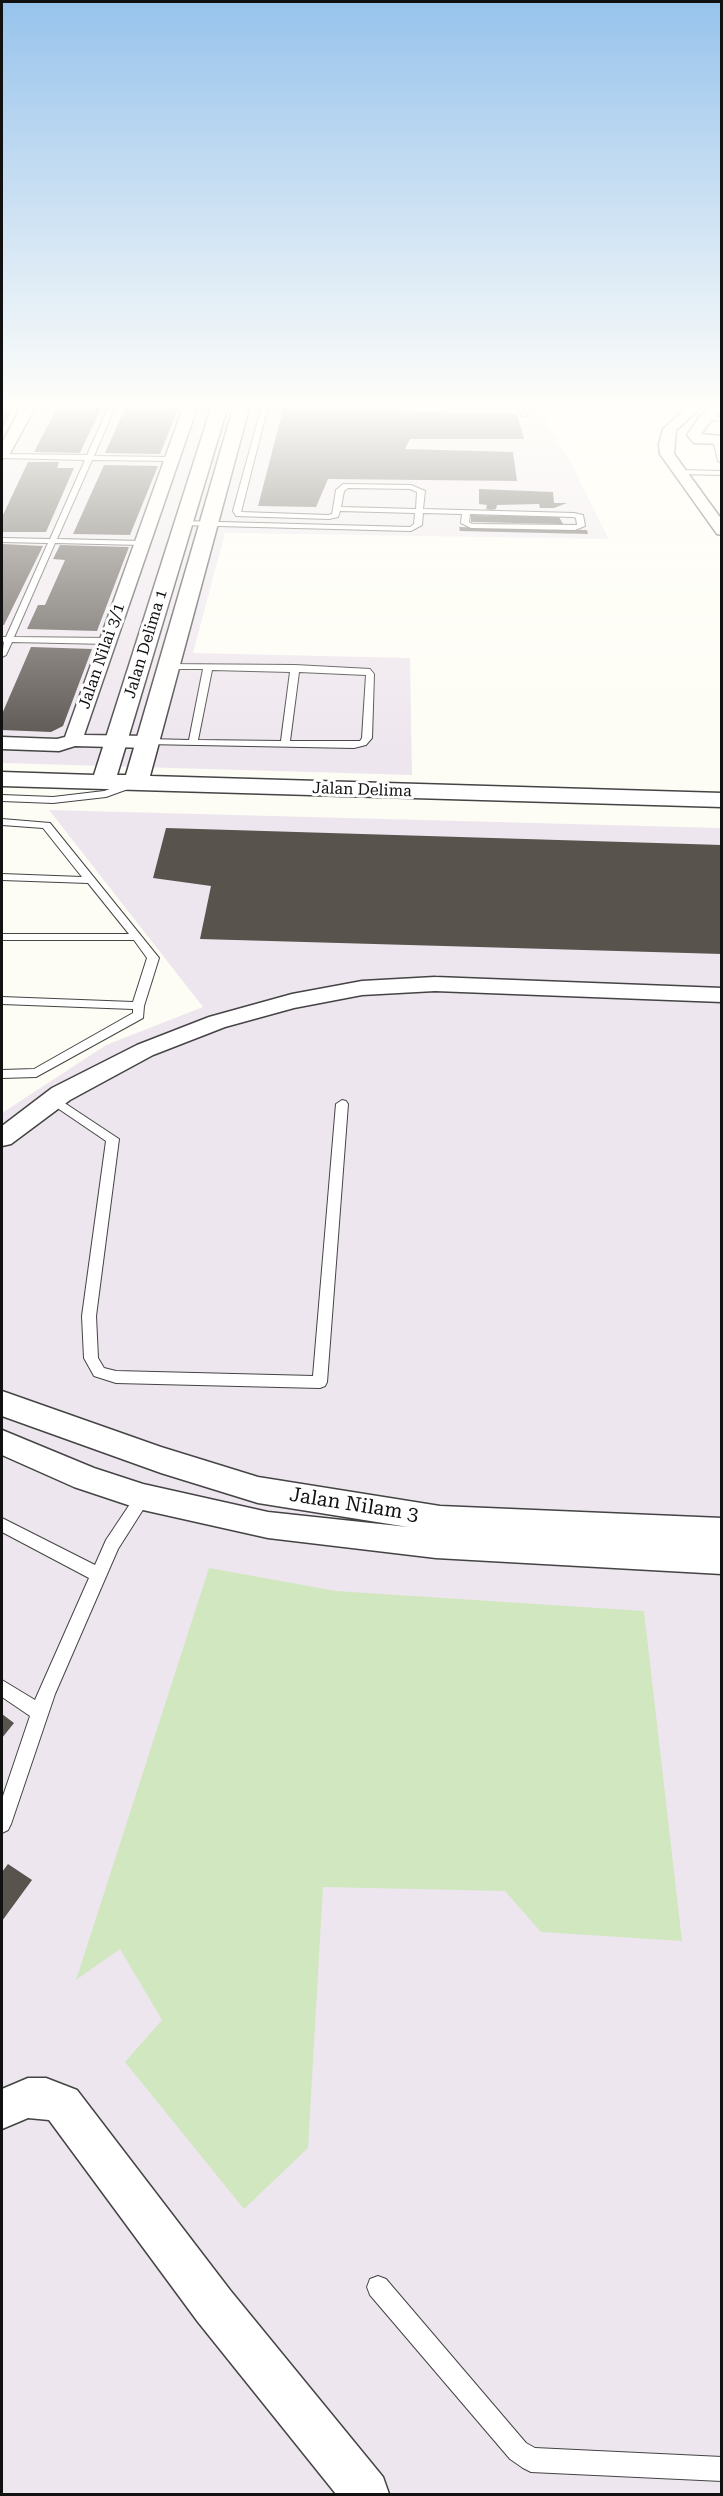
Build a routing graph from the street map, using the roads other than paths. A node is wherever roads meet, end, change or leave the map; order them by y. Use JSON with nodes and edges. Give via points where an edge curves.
{"nodes":[{"id":1,"x":62,"y":518,"type":"edge"},
{"id":2,"x":150,"y":518,"type":"edge"},
{"id":3,"x":185,"y":518,"type":"edge"},
{"id":4,"x":211,"y":518,"type":"edge"},
{"id":5,"x":418,"y":518,"type":"edge"},
{"id":6,"x":465,"y":518,"type":"edge"},
{"id":7,"x":580,"y":518,"type":"edge"},
{"id":8,"x":183,"y":524,"type":"junction"},
{"id":9,"x":209,"y":524,"type":"junction"},
{"id":10,"x":2,"y":540,"type":"edge"},
{"id":11,"x":52,"y":541,"type":"junction"},
{"id":12,"x":142,"y":543,"type":"junction"},
{"id":13,"x":5,"y":639,"type":"edge"},
{"id":14,"x":108,"y":641,"type":"junction"},
{"id":15,"x":2,"y":655,"type":"edge"},
{"id":16,"x":169,"y":666,"type":"junction"},
{"id":17,"x":208,"y":667,"type":"junction"},
{"id":18,"x":294,"y":668,"type":"junction"},
{"id":19,"x":73,"y":740,"type":"junction"},
{"id":20,"x":116,"y":741,"type":"junction"},
{"id":21,"x":148,"y":742,"type":"junction"},
{"id":22,"x":193,"y":742,"type":"junction"},
{"id":23,"x":2,"y":743,"type":"edge"},
{"id":24,"x":285,"y":744,"type":"junction"},
{"id":25,"x":2,"y":779,"type":"edge"},
{"id":26,"x":103,"y":782,"type":"junction"},
{"id":27,"x":136,"y":783,"type":"junction"},
{"id":28,"x":2,"y":798,"type":"edge"},
{"id":29,"x":722,"y":800,"type":"edge"},
{"id":30,"x":2,"y":822,"type":"edge"},
{"id":31,"x":2,"y":878,"type":"edge"},
{"id":32,"x":90,"y":880,"type":"junction"},
{"id":33,"x":2,"y":937,"type":"edge"},
{"id":34,"x":137,"y":937,"type":"junction"},
{"id":35,"x":722,"y":995,"type":"edge"},
{"id":36,"x":2,"y":1000,"type":"edge"},
{"id":37,"x":138,"y":1005,"type":"junction"},
{"id":38,"x":2,"y":1074,"type":"edge"},
{"id":39,"x":54,"y":1100,"type":"junction"},
{"id":40,"x":342,"y":1104,"type":"dead end"},
{"id":41,"x":2,"y":1138,"type":"edge"},
{"id":42,"x":2,"y":1403,"type":"edge"},
{"id":43,"x":2,"y":1442,"type":"edge"},
{"id":44,"x":143,"y":1497,"type":"junction"},
{"id":45,"x":2,"y":1525,"type":"edge"},
{"id":46,"x":722,"y":1532,"type":"edge"},
{"id":47,"x":722,"y":1560,"type":"edge"},
{"id":48,"x":99,"y":1575,"type":"junction"},
{"id":49,"x":2,"y":1688,"type":"edge"},
{"id":50,"x":39,"y":1712,"type":"junction"},
{"id":51,"x":2,"y":1824,"type":"edge"},
{"id":52,"x":2,"y":2109,"type":"edge"},
{"id":53,"x":378,"y":2287,"type":"dead end"},
{"id":54,"x":722,"y":2469,"type":"edge"},
{"id":55,"x":366,"y":2494,"type":"edge"}],
"edges":[{"from":1,"to":11,"type":"lane"},
{"from":2,"to":12,"type":"street","name":"Jalan Nilai 3/1"},
{"from":3,"to":8,"type":"street","name":"Jalan Delima 1"},
{"from":4,"to":9,"type":"street","name":"Jalan Delima 1"},
{"from":5,"to":9,"type":"lane","via":[[417,527],[407,529]]},
{"from":6,"to":7,"type":"lane","via":[[465,523],[471,526],[575,528],[581,526]]},
{"from":8,"to":9,"type":"lane"},
{"from":8,"to":20,"type":"street","name":"Jalan Delima 1"},
{"from":9,"to":16,"type":"street","name":"Jalan Delima 1"},
{"from":10,"to":11,"type":"lane"},
{"from":11,"to":12,"type":"lane"},
{"from":11,"to":13,"type":"lane"},
{"from":12,"to":14,"type":"street","name":"Jalan Nilai 3/1"},
{"from":13,"to":14,"type":"lane"},
{"from":13,"to":15,"type":"lane"},
{"from":14,"to":19,"type":"street","name":"Jalan Nilai 3/1"},
{"from":16,"to":17,"type":"lane"},
{"from":16,"to":21,"type":"street","name":"Jalan Delima 1"},
{"from":17,"to":18,"type":"lane"},
{"from":17,"to":22,"type":"lane"},
{"from":18,"to":24,"type":"lane"},
{"from":18,"to":24,"type":"lane","via":[[369,672],[367,738],[354,745]]},
{"from":19,"to":20,"type":"street"},
{"from":19,"to":23,"type":"street","via":[[59,745]]},
{"from":20,"to":21,"type":"street"},
{"from":20,"to":26,"type":"street","name":"Jalan Delima 1"},
{"from":21,"to":22,"type":"lane"},
{"from":21,"to":27,"type":"street","name":"Jalan Delima 1"},
{"from":22,"to":24,"type":"lane"},
{"from":25,"to":26,"type":"street","name":"Jalan Delima"},
{"from":26,"to":27,"type":"street","name":"Jalan Delima"},
{"from":27,"to":28,"type":"lane","via":[[106,795],[53,800]]},
{"from":27,"to":29,"type":"street","name":"Jalan Delima"},
{"from":30,"to":32,"type":"lane","via":[[44,824]]},
{"from":31,"to":32,"type":"lane"},
{"from":32,"to":34,"type":"lane"},
{"from":33,"to":34,"type":"lane"},
{"from":34,"to":37,"type":"lane","via":[[153,958]]},
{"from":35,"to":39,"type":"street","via":[[435,984],[362,988],[292,1001],[217,1022],[145,1050]]},
{"from":36,"to":37,"type":"lane"},
{"from":37,"to":38,"type":"lane","via":[[139,1015],[36,1073]]},
{"from":39,"to":40,"type":"lane","via":[[113,1139],[89,1316],[91,1358],[99,1372],[116,1377],[320,1382]]},
{"from":39,"to":41,"type":"street"},
{"from":42,"to":46,"type":"street","name":"Jalan Nilam 3","via":[[150,1457],[258,1490],[440,1519]]},
{"from":43,"to":44,"type":"street","name":"Jalan Nilam 3","via":[[85,1478]]},
{"from":44,"to":47,"type":"street","name":"Jalan Nilam 3","via":[[268,1525],[351,1536]]},
{"from":44,"to":48,"type":"lane","via":[[112,1545]]},
{"from":45,"to":48,"type":"lane"},
{"from":48,"to":50,"type":"lane"},
{"from":49,"to":50,"type":"lane"},
{"from":50,"to":51,"type":"lane"},
{"from":52,"to":55,"type":"street","via":[[28,2098],[46,2098],[63,2104],[213,2306]]},
{"from":53,"to":54,"type":"lane","via":[[518,2451],[531,2460]]}]}
